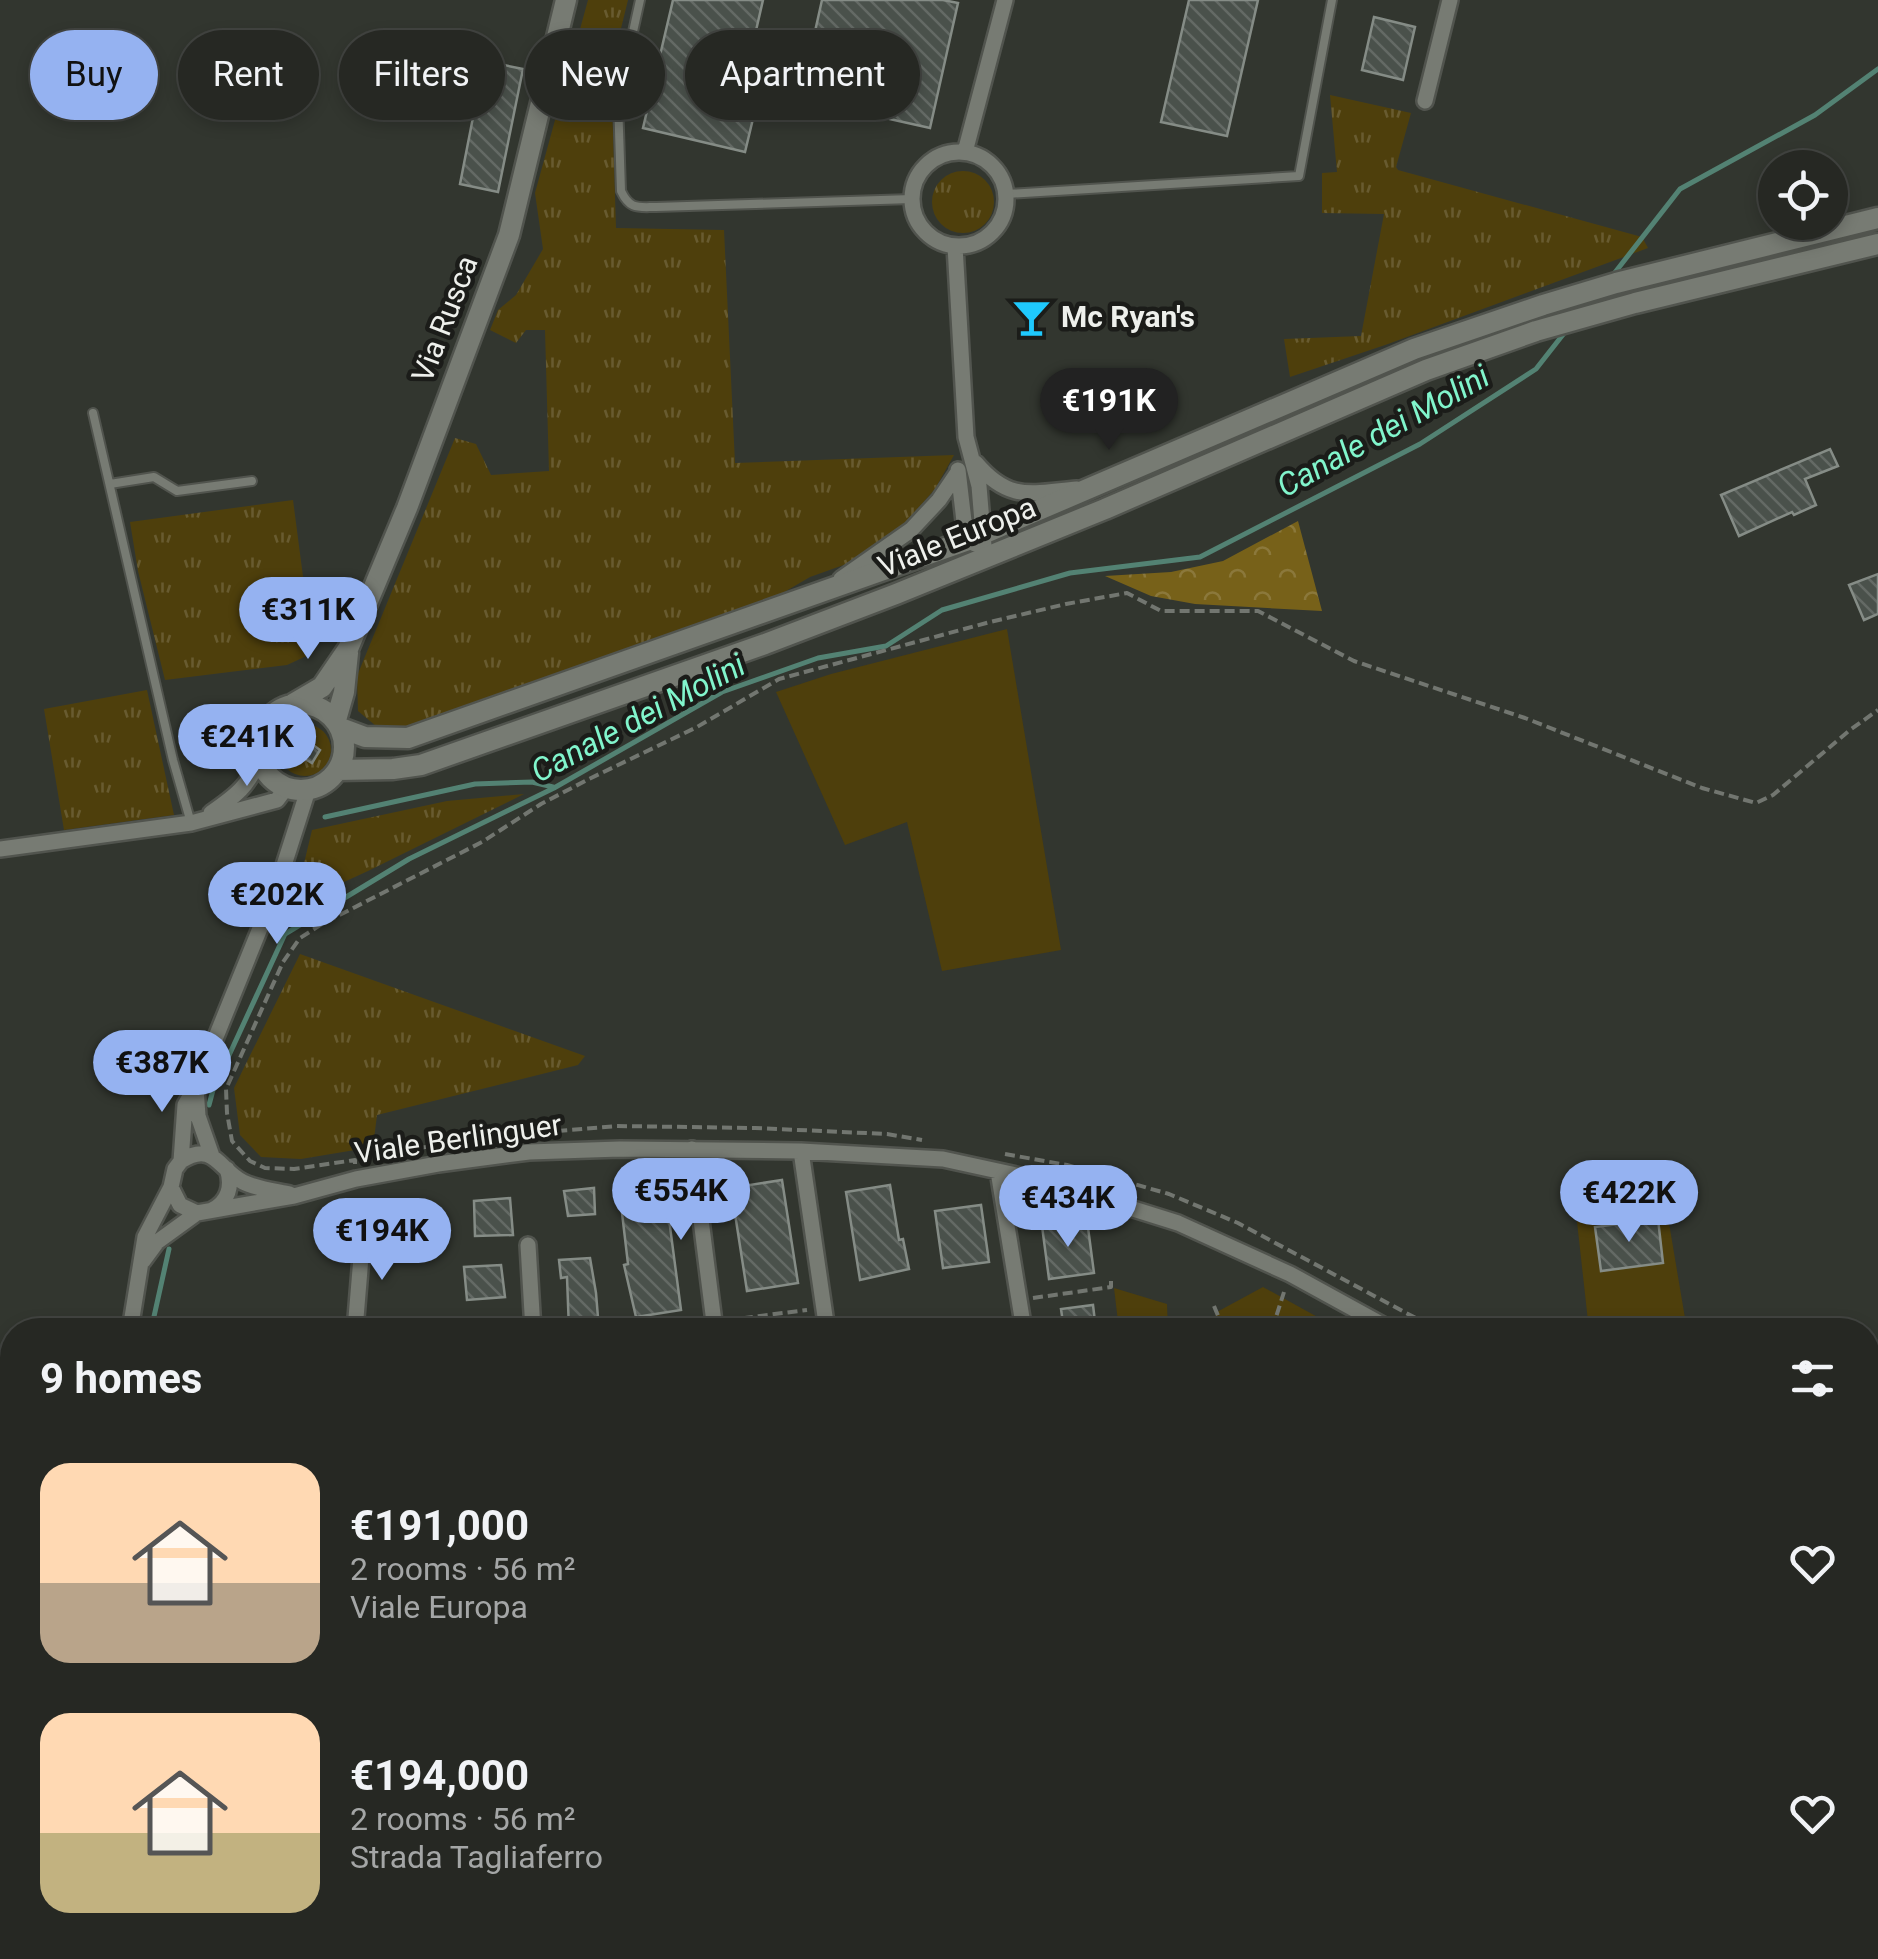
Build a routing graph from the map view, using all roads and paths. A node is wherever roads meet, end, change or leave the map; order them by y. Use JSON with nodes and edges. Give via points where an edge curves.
{"nodes":[{"id":1,"x":566,"y":0,"type":"edge"},
{"id":2,"x":640,"y":0,"type":"edge"},
{"id":3,"x":1005,"y":0,"type":"edge"},
{"id":4,"x":1332,"y":0,"type":"edge"},
{"id":5,"x":1450,"y":0,"type":"edge"},
{"id":6,"x":1426,"y":100,"type":"dead end"},
{"id":7,"x":966,"y":152,"type":"junction"},
{"id":8,"x":1006,"y":194,"type":"junction"},
{"id":9,"x":912,"y":199,"type":"junction"},
{"id":10,"x":1878,"y":218,"type":"edge"},
{"id":11,"x":1878,"y":244,"type":"edge"},
{"id":12,"x":955,"y":246,"type":"junction"},
{"id":13,"x":94,"y":413,"type":"dead end"},
{"id":14,"x":966,"y":437,"type":"junction"},
{"id":15,"x":972,"y":459,"type":"junction"},
{"id":16,"x":958,"y":472,"type":"junction"},
{"id":17,"x":252,"y":482,"type":"dead end"},
{"id":18,"x":110,"y":484,"type":"junction"},
{"id":19,"x":1091,"y":488,"type":"junction"},
{"id":20,"x":978,"y":536,"type":"junction"},
{"id":21,"x":985,"y":558,"type":"junction"},
{"id":22,"x":828,"y":588,"type":"junction"},
{"id":23,"x":348,"y":648,"type":"junction"},
{"id":24,"x":293,"y":704,"type":"junction"},
{"id":25,"x":1878,"y":710,"type":"edge"},
{"id":26,"x":338,"y":724,"type":"junction"},
{"id":27,"x":258,"y":757,"type":"junction"},
{"id":28,"x":338,"y":770,"type":"junction"},
{"id":29,"x":286,"y":788,"type":"junction"},
{"id":30,"x":308,"y":790,"type":"junction"},
{"id":31,"x":196,"y":822,"type":"junction"},
{"id":32,"x":0,"y":849,"type":"edge"},
{"id":33,"x":196,"y":1086,"type":"junction"},
{"id":34,"x":692,"y":1149,"type":"junction"},
{"id":35,"x":801,"y":1151,"type":"junction"},
{"id":36,"x":212,"y":1156,"type":"junction"},
{"id":37,"x":181,"y":1162,"type":"junction"},
{"id":38,"x":226,"y":1169,"type":"junction"},
{"id":39,"x":998,"y":1170,"type":"junction"},
{"id":40,"x":356,"y":1179,"type":"junction"},
{"id":41,"x":171,"y":1187,"type":"junction"},
{"id":42,"x":294,"y":1196,"type":"junction"},
{"id":43,"x":203,"y":1212,"type":"junction"},
{"id":44,"x":363,"y":1233,"type":"dead end"},
{"id":45,"x":528,"y":1245,"type":"dead end"},
{"id":46,"x":138,"y":1269,"type":"junction"},
{"id":47,"x":1112,"y":1281,"type":"dead end"},
{"id":48,"x":1284,"y":1292,"type":"dead end"},
{"id":49,"x":1020,"y":1300,"type":"junction"},
{"id":50,"x":1214,"y":1306,"type":"dead end"},
{"id":51,"x":824,"y":1308,"type":"junction"},
{"id":52,"x":132,"y":1318,"type":"edge"},
{"id":53,"x":357,"y":1318,"type":"edge"},
{"id":54,"x":533,"y":1318,"type":"edge"},
{"id":55,"x":714,"y":1318,"type":"edge"},
{"id":56,"x":763,"y":1318,"type":"edge"},
{"id":57,"x":825,"y":1318,"type":"edge"},
{"id":58,"x":1022,"y":1318,"type":"edge"},
{"id":59,"x":1219,"y":1318,"type":"edge"},
{"id":60,"x":1276,"y":1318,"type":"edge"},
{"id":61,"x":1370,"y":1318,"type":"edge"}],
"edges":[{"from":1,"to":23,"type":"street","name":"Via Rusca","via":[[509,236]]},
{"from":2,"to":9,"type":"lane","via":[[618,100],[626,202],[656,208]]},
{"from":3,"to":7,"type":"street"},
{"from":4,"to":8,"type":"lane","via":[[1299,176]]},
{"from":5,"to":6,"type":"street"},
{"from":7,"to":8,"type":"street","via":[[993,166]]},
{"from":7,"to":9,"type":"street","via":[[935,159]]},
{"from":8,"to":12,"type":"street","via":[[993,232]]},
{"from":9,"to":12,"type":"street","via":[[929,236]]},
{"from":10,"to":19,"type":"street","name":"Viale Europa","via":[[1616,283],[1480,326]]},
{"from":11,"to":21,"type":"street","name":"Viale Europa","via":[[1536,331],[1382,388]]},
{"from":12,"to":14,"type":"street"},
{"from":13,"to":18,"type":"lane"},
{"from":14,"to":15,"type":"street"},
{"from":14,"to":16,"type":"street"},
{"from":15,"to":19,"type":"street","via":[[997,485],[1022,494]]},
{"from":15,"to":20,"type":"street"},
{"from":16,"to":20,"type":"street","via":[[964,521]]},
{"from":16,"to":22,"type":"street","via":[[911,530]]},
{"from":17,"to":18,"type":"lane","via":[[178,491],[154,477]]},
{"from":18,"to":31,"type":"lane","via":[[173,760]]},
{"from":19,"to":20,"type":"street","name":"Viale Europa"},
{"from":20,"to":21,"type":"street"},
{"from":20,"to":22,"type":"street","name":"Viale Europa"},
{"from":21,"to":28,"type":"street","name":"Viale Europa","via":[[421,765]]},
{"from":22,"to":26,"type":"street","name":"Viale Europa","via":[[408,738],[365,737]]},
{"from":23,"to":24,"type":"street","name":"Via Rusca","via":[[322,686]]},
{"from":23,"to":26,"type":"street","name":"Via Rusca"},
{"from":24,"to":26,"type":"street","via":[[317,706]]},
{"from":24,"to":27,"type":"street","via":[[261,729]]},
{"from":25,"to":40,"type":"path","via":[[1756,803],[1354,662],[1258,611],[1161,611],[1127,593],[778,679],[300,938],[226,1089],[232,1141],[265,1168],[355,1160]]},
{"from":26,"to":28,"type":"street","via":[[345,742]]},
{"from":27,"to":29,"type":"street"},
{"from":27,"to":31,"type":"street","via":[[254,774],[233,798]]},
{"from":28,"to":30,"type":"street"},
{"from":29,"to":30,"type":"street"},
{"from":29,"to":31,"type":"street","via":[[277,800]]},
{"from":30,"to":33,"type":"street","via":[[278,884]]},
{"from":31,"to":32,"type":"street"},
{"from":33,"to":36,"type":"street"},
{"from":33,"to":37,"type":"street","via":[[185,1106]]},
{"from":34,"to":35,"type":"street","name":"Viale Berlinguer"},
{"from":34,"to":40,"type":"street","name":"Viale Berlinguer","via":[[529,1152]]},
{"from":34,"to":55,"type":"street"},
{"from":35,"to":39,"type":"street","name":"Viale Berlinguer","via":[[942,1159]]},
{"from":35,"to":51,"type":"street"},
{"from":36,"to":37,"type":"street"},
{"from":36,"to":38,"type":"street"},
{"from":37,"to":41,"type":"street"},
{"from":38,"to":42,"type":"street","via":[[243,1182]]},
{"from":38,"to":43,"type":"street","via":[[229,1192],[218,1208]]},
{"from":39,"to":49,"type":"street"},
{"from":39,"to":61,"type":"street","name":"Viale Berlinguer","via":[[1178,1222]]},
{"from":40,"to":42,"type":"street","name":"Viale Berlinguer"},
{"from":41,"to":43,"type":"street","via":[[180,1206]]},
{"from":41,"to":46,"type":"street","via":[[145,1237]]},
{"from":42,"to":43,"type":"street","name":"Viale Berlinguer"},
{"from":43,"to":46,"type":"street","via":[[158,1242]]},
{"from":44,"to":53,"type":"street"},
{"from":45,"to":54,"type":"street"},
{"from":46,"to":52,"type":"street"},
{"from":47,"to":49,"type":"path","via":[[1111,1288]]},
{"from":48,"to":60,"type":"path"},
{"from":49,"to":58,"type":"street"},
{"from":50,"to":59,"type":"path"},
{"from":51,"to":56,"type":"path"},
{"from":51,"to":57,"type":"street"}]}
